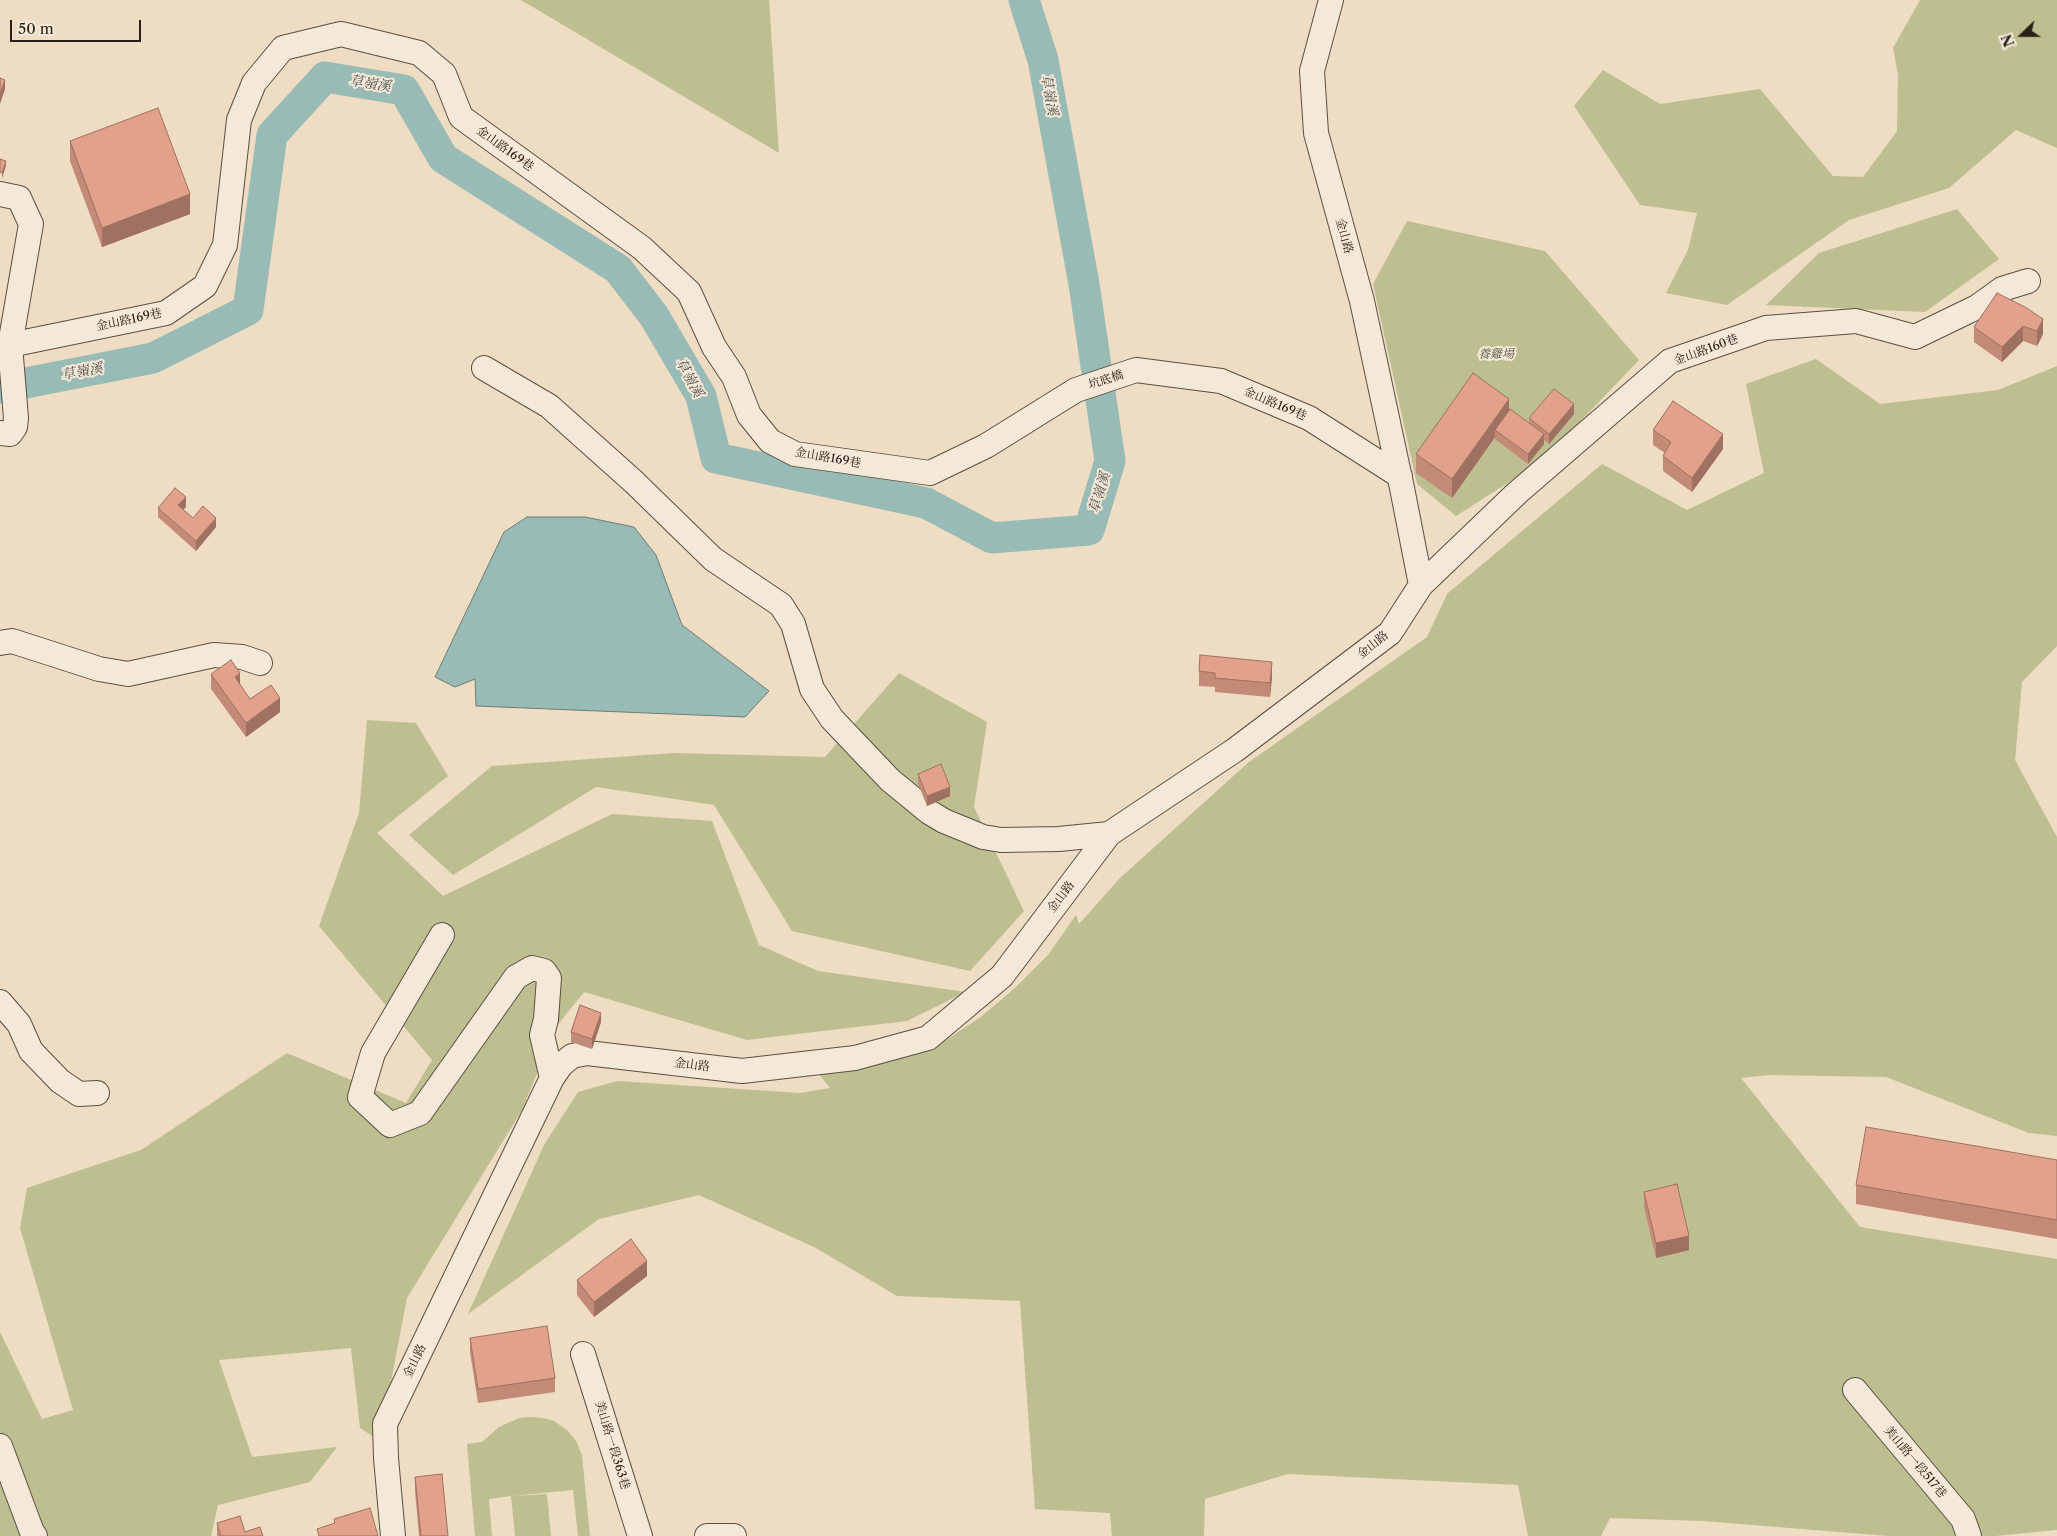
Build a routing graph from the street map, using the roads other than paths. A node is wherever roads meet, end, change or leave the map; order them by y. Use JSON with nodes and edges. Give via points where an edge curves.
{"nodes":[{"id":1,"x":1331,"y":0,"type":"edge"},
{"id":2,"x":0,"y":194,"type":"edge"},
{"id":3,"x":2028,"y":281,"type":"dead end"},
{"id":4,"x":10,"y":345,"type":"junction"},
{"id":5,"x":484,"y":368,"type":"dead end"},
{"id":6,"x":1136,"y":370,"type":"joint"},
{"id":7,"x":1076,"y":390,"type":"joint"},
{"id":8,"x":8,"y":426,"type":"edge"},
{"id":9,"x":1400,"y":476,"type":"junction"},
{"id":10,"x":1421,"y":585,"type":"junction"},
{"id":11,"x":0,"y":643,"type":"edge"},
{"id":12,"x":260,"y":663,"type":"dead end"},
{"id":13,"x":1109,"y":834,"type":"junction"},
{"id":14,"x":442,"y":935,"type":"dead end"},
{"id":15,"x":0,"y":1002,"type":"edge"},
{"id":16,"x":552,"y":1078,"type":"junction"},
{"id":17,"x":97,"y":1093,"type":"dead end"},
{"id":18,"x":584,"y":1354,"type":"dead end"},
{"id":19,"x":1855,"y":1390,"type":"dead end"},
{"id":20,"x":0,"y":1446,"type":"edge"},
{"id":21,"x":35,"y":1536,"type":"edge"},
{"id":22,"x":394,"y":1536,"type":"edge"},
{"id":23,"x":640,"y":1536,"type":"edge"},
{"id":24,"x":707,"y":1536,"type":"edge"},
{"id":25,"x":734,"y":1536,"type":"edge"},
{"id":26,"x":1969,"y":1536,"type":"edge"}],
"edges":[{"from":1,"to":9,"type":"street","name":"金山路","via":[[1312,71],[1316,133],[1362,301]]},
{"from":2,"to":4,"type":"street","via":[[19,198],[32,224]]},
{"from":3,"to":10,"type":"street","name":"金山路160巷","via":[[2002,289],[1977,307],[1915,337],[1856,321],[1766,328],[1670,361],[1517,493]]},
{"from":4,"to":7,"type":"street","name":"金山路169巷","via":[[166,313],[206,286],[225,245],[239,120],[254,83],[283,48],[341,34],[419,53],[444,74],[461,117],[642,248],[689,292],[749,414],[770,441],[795,454],[930,473],[986,446]]},
{"from":4,"to":8,"type":"street"},
{"from":5,"to":13,"type":"street","via":[[549,406],[713,559],[781,605],[793,624],[812,690],[832,718],[890,780],[929,812],[944,822],[983,837],[1001,840]]},
{"from":6,"to":7,"type":"street","name":"坑底橋"},
{"from":6,"to":9,"type":"street","name":"金山路169巷","via":[[1222,381],[1309,418]]},
{"from":9,"to":10,"type":"street","name":"金山路"},
{"from":10,"to":13,"type":"street","name":"金山路","via":[[1390,633],[1235,750]]},
{"from":11,"to":12,"type":"street","via":[[12,641],[99,669],[128,674],[214,655],[242,657]]},
{"from":13,"to":16,"type":"street","name":"金山路","via":[[1002,976],[928,1038],[855,1058],[742,1071],[587,1053],[572,1056]]},
{"from":14,"to":16,"type":"street","via":[[373,1053],[360,1096],[390,1125],[420,1113],[516,977],[532,968],[544,971],[549,978],[542,1035]]},
{"from":15,"to":17,"type":"street","via":[[19,1024],[32,1051],[60,1081],[79,1094]]},
{"from":16,"to":22,"type":"street","name":"金山路","via":[[385,1424]]},
{"from":18,"to":23,"type":"street","name":"美山路一段363巷"},
{"from":19,"to":26,"type":"street","name":"美山路一段517巷","via":[[1963,1519]]},
{"from":20,"to":21,"type":"street"},
{"from":24,"to":25,"type":"street"}]}
